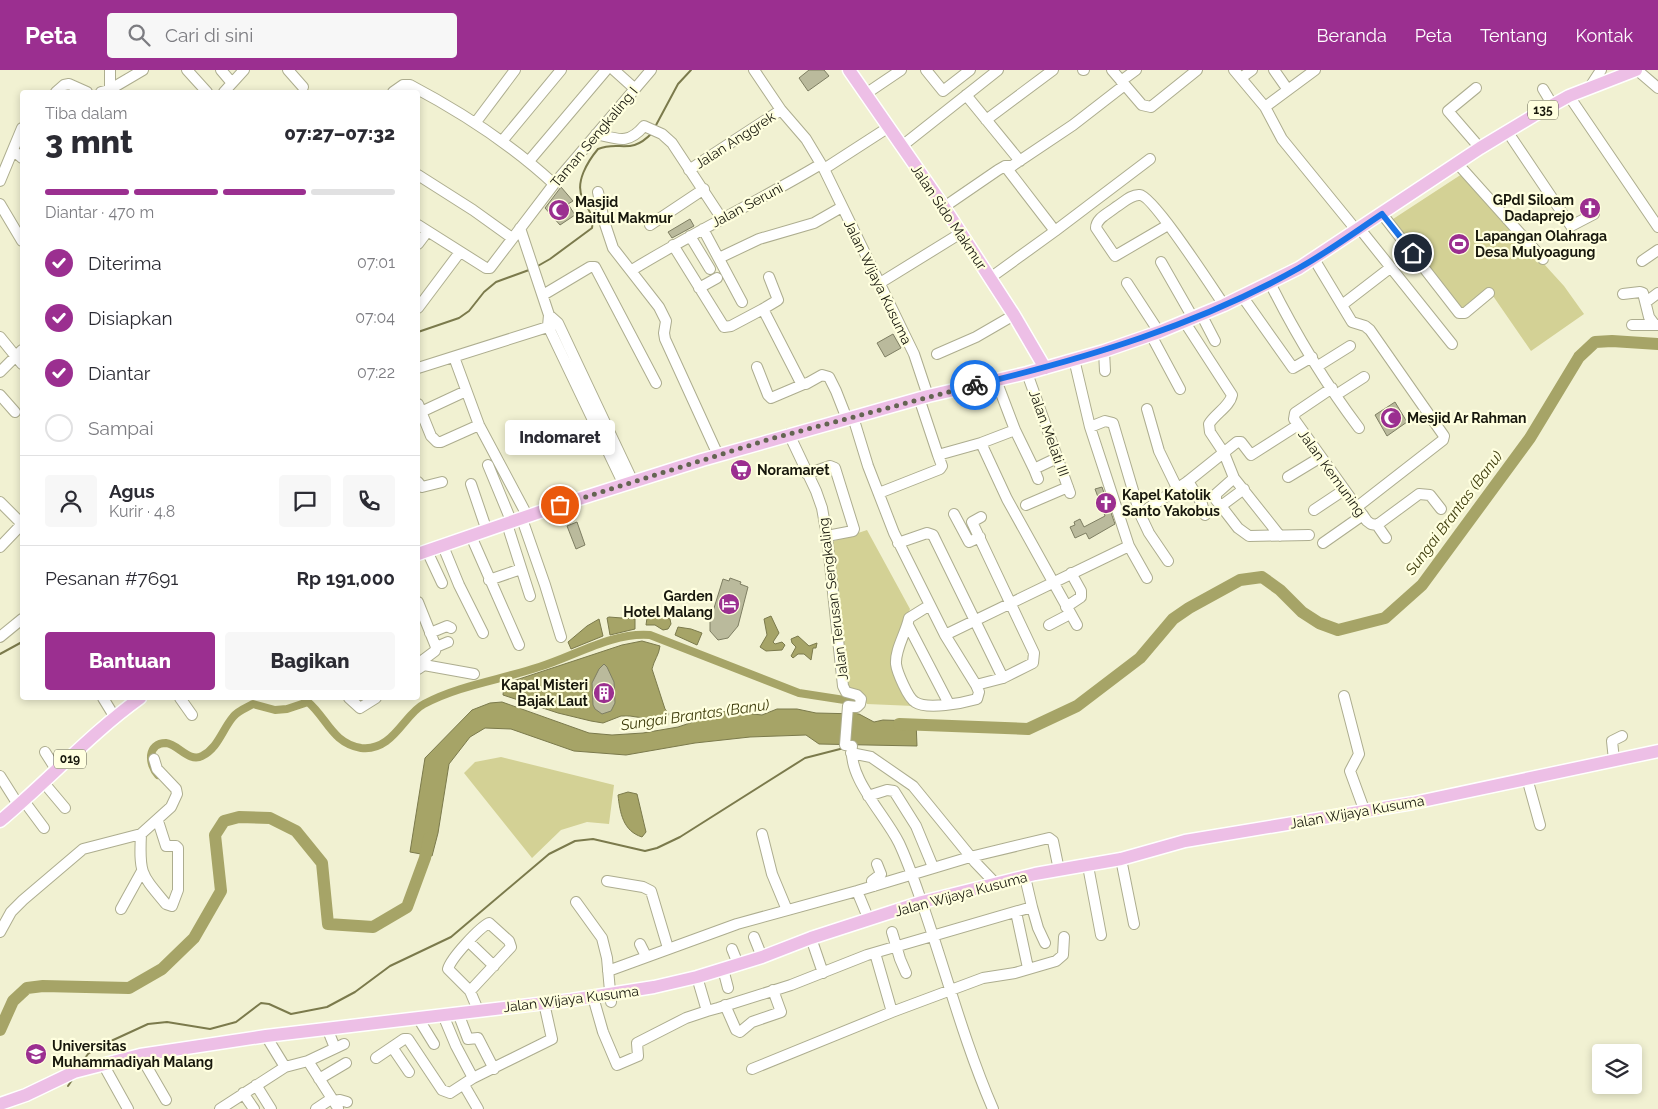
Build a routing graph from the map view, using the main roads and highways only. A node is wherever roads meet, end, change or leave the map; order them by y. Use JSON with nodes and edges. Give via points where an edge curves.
{"nodes":[{"id":1,"x":849,"y":70,"type":"edge"},
{"id":2,"x":1637,"y":70,"type":"edge"},
{"id":3,"x":1045,"y":368,"type":"junction"},
{"id":4,"x":422,"y":553,"type":"edge"},
{"id":5,"x":137,"y":700,"type":"edge"},
{"id":6,"x":1658,"y":752,"type":"edge"},
{"id":7,"x":0,"y":821,"type":"edge"},
{"id":8,"x":4,"y":1103,"type":"edge"}],
"edges":[{"from":1,"to":3,"type":"main road","name":"Jalan Sido Makmur","via":[[944,207]]},
{"from":2,"to":3,"type":"main road","number":"135","via":[[1590,86],[1552,104],[1314,259],[1270,283],[1155,333]]},
{"from":3,"to":4,"type":"main road","via":[[923,397],[718,455]]},
{"from":5,"to":7,"type":"main road","number":"019","via":[[114,716]]},
{"from":6,"to":8,"type":"main road","name":"Jalan Wijaya Kusuma","via":[[1365,812],[1185,841],[1121,859],[922,902],[762,957],[610,998],[593,997],[478,1010],[443,1015],[422,1024],[327,1028],[140,1055],[77,1071]]}]}
